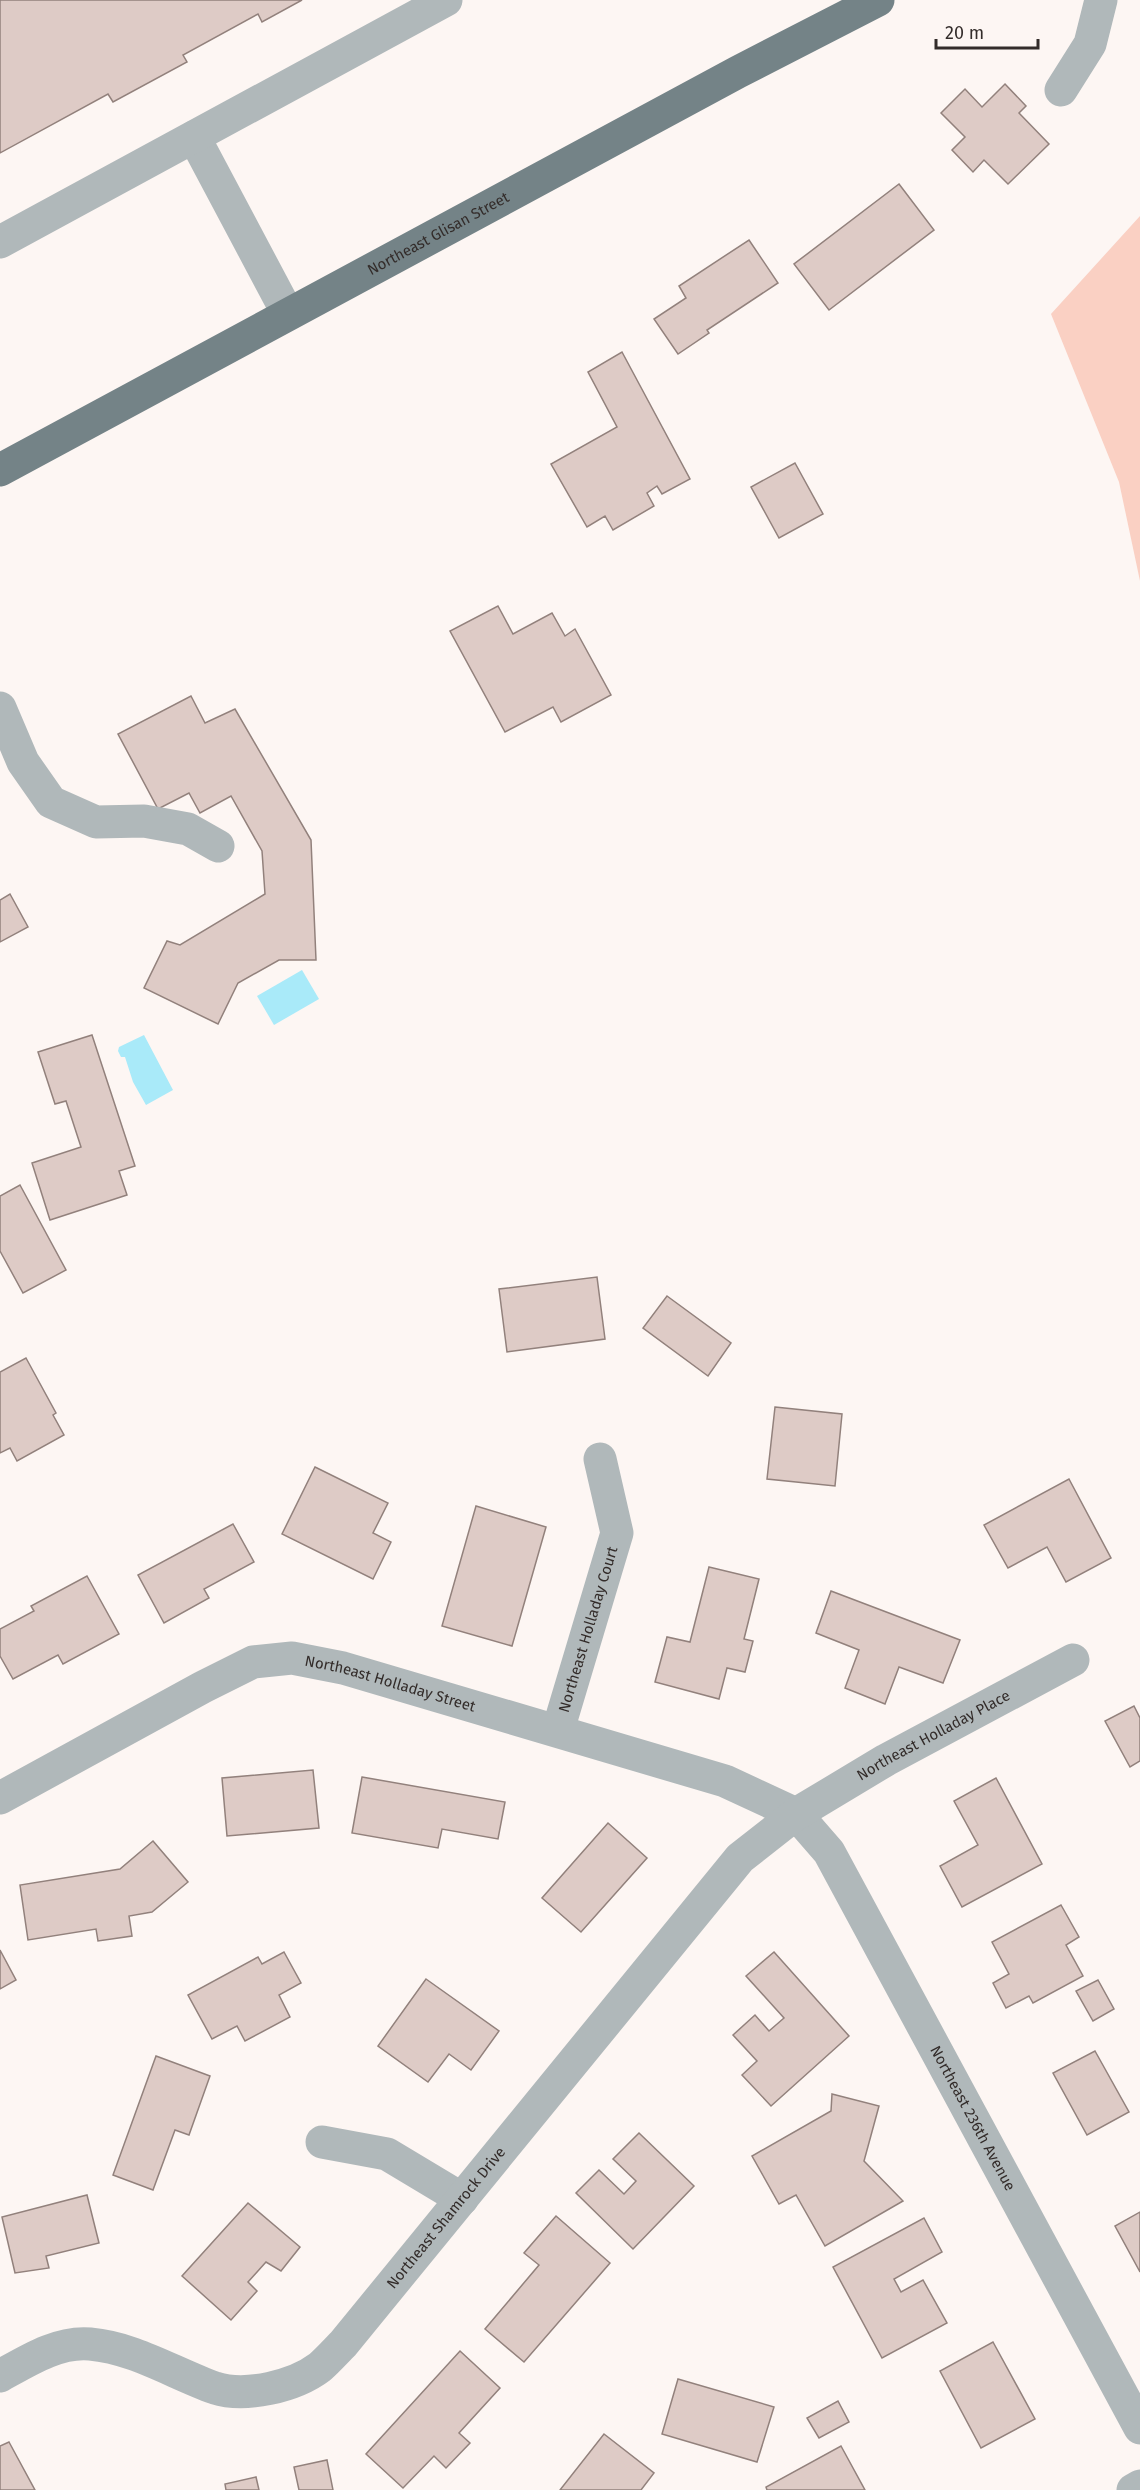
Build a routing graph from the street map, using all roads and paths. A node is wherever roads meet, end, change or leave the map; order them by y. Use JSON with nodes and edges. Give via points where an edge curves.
{"nodes":[{"id":1,"x":446,"y":0,"type":"edge"},
{"id":2,"x":878,"y":0,"type":"edge"},
{"id":3,"x":1101,"y":0,"type":"edge"},
{"id":4,"x":1061,"y":90,"type":"dead end"},
{"id":5,"x":194,"y":137,"type":"junction"},
{"id":6,"x":0,"y":242,"type":"edge"},
{"id":7,"x":288,"y":314,"type":"junction"},
{"id":8,"x":0,"y":470,"type":"edge"},
{"id":9,"x":0,"y":708,"type":"edge"},
{"id":10,"x":218,"y":846,"type":"dead end"},
{"id":11,"x":600,"y":1459,"type":"dead end"},
{"id":12,"x":1073,"y":1660,"type":"dead end"},
{"id":13,"x":558,"y":1730,"type":"junction"},
{"id":14,"x":0,"y":1798,"type":"edge"},
{"id":15,"x":796,"y":1814,"type":"junction"},
{"id":16,"x":322,"y":2142,"type":"dead end"},
{"id":17,"x":462,"y":2199,"type":"junction"},
{"id":18,"x":0,"y":2376,"type":"edge"},
{"id":19,"x":1140,"y":2428,"type":"edge"},
{"id":20,"x":1140,"y":2486,"type":"edge"},
{"id":21,"x":1133,"y":2490,"type":"edge"}],
"edges":[{"from":1,"to":5,"type":"street"},
{"from":2,"to":7,"type":"main road","name":"Northeast Glisan Street"},
{"from":3,"to":4,"type":"street","via":[[1090,44]]},
{"from":5,"to":6,"type":"street"},
{"from":5,"to":7,"type":"street"},
{"from":7,"to":8,"type":"main road","name":"Northeast Glisan Street"},
{"from":9,"to":10,"type":"street","via":[[24,762],[51,802],[96,822],[144,821],[188,829]]},
{"from":11,"to":13,"type":"street","name":"Northeast Holladay Court","via":[[617,1533]]},
{"from":12,"to":15,"type":"street","name":"Northeast Holladay Place","via":[[886,1760]]},
{"from":13,"to":14,"type":"street","name":"Northeast Holladay Street","via":[[343,1668],[292,1658],[253,1662]]},
{"from":13,"to":15,"type":"street","name":"Northeast Holladay Street","via":[[725,1781]]},
{"from":15,"to":17,"type":"street","name":"Northeast Shamrock Drive","via":[[740,1858]]},
{"from":15,"to":19,"type":"street","name":"Northeast 236th Avenue","via":[[829,1852]]},
{"from":16,"to":17,"type":"street","via":[[387,2154]]},
{"from":17,"to":18,"type":"street","name":"Northeast Shamrock Drive","via":[[343,2344],[319,2368],[276,2388],[218,2389],[126,2350],[88,2344],[62,2347]]},
{"from":20,"to":21,"type":"street"}]}
